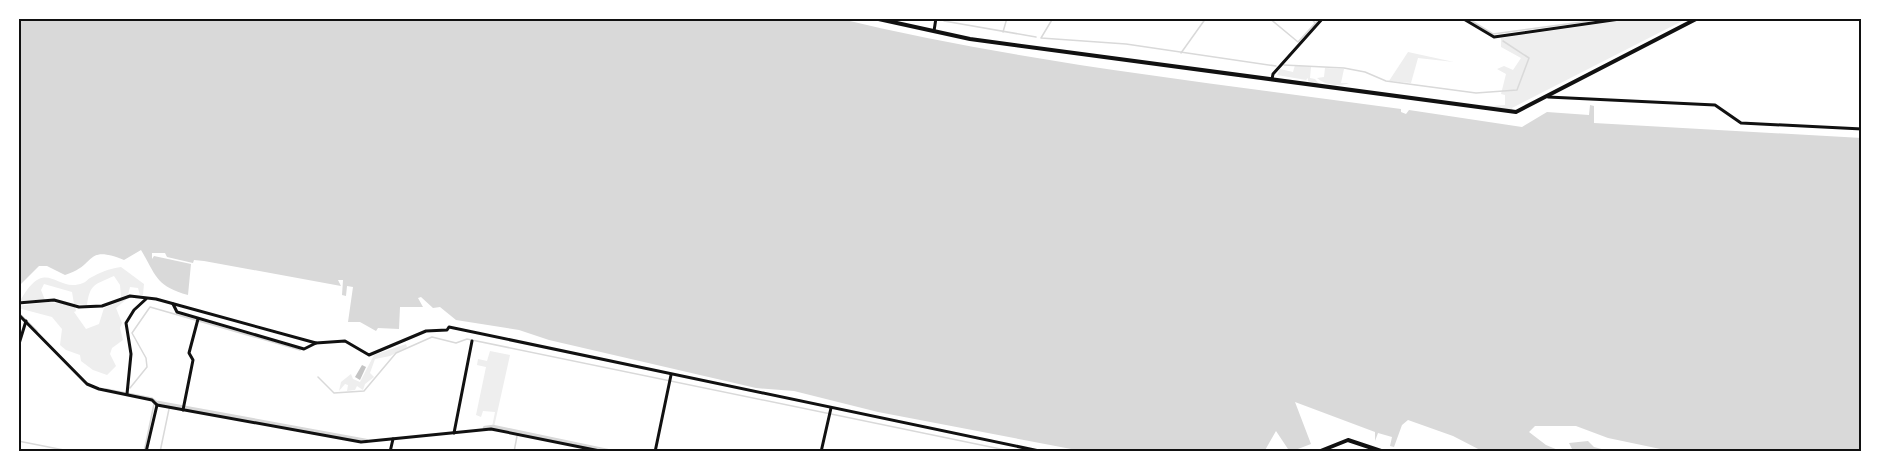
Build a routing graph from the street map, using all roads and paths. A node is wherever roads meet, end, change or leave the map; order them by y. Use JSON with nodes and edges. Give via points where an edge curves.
{"nodes":[{"id":1,"x":874,"y":18,"type":"edge"},
{"id":2,"x":936,"y":18,"type":"edge"},
{"id":3,"x":1323,"y":18,"type":"edge"},
{"id":4,"x":1462,"y":18,"type":"edge"},
{"id":5,"x":1627,"y":18,"type":"edge"},
{"id":6,"x":1697,"y":18,"type":"edge"},
{"id":7,"x":934,"y":31,"type":"junction"},
{"id":8,"x":1272,"y":80,"type":"junction"},
{"id":9,"x":1548,"y":97,"type":"junction"},
{"id":10,"x":1862,"y":129,"type":"edge"},
{"id":11,"x":146,"y":299,"type":"junction"},
{"id":12,"x":18,"y":303,"type":"edge"},
{"id":13,"x":173,"y":303,"type":"junction"},
{"id":14,"x":18,"y":314,"type":"edge"},
{"id":15,"x":198,"y":320,"type":"junction"},
{"id":16,"x":26,"y":321,"type":"junction"},
{"id":17,"x":472,"y":341,"type":"dead end"},
{"id":18,"x":316,"y":344,"type":"junction"},
{"id":19,"x":18,"y":347,"type":"edge"},
{"id":20,"x":670,"y":378,"type":"junction"},
{"id":21,"x":127,"y":393,"type":"junction"},
{"id":22,"x":157,"y":405,"type":"junction"},
{"id":23,"x":183,"y":409,"type":"junction"},
{"id":24,"x":830,"y":412,"type":"junction"},
{"id":25,"x":454,"y":432,"type":"junction"},
{"id":26,"x":393,"y":439,"type":"junction"},
{"id":27,"x":146,"y":452,"type":"edge"},
{"id":28,"x":390,"y":452,"type":"edge"},
{"id":29,"x":605,"y":452,"type":"edge"},
{"id":30,"x":655,"y":452,"type":"edge"},
{"id":31,"x":821,"y":452,"type":"edge"},
{"id":32,"x":1044,"y":452,"type":"edge"},
{"id":33,"x":1318,"y":452,"type":"edge"},
{"id":34,"x":1384,"y":452,"type":"edge"}],
"edges":[{"from":1,"to":7,"type":"main road"},
{"from":2,"to":7,"type":"street"},
{"from":3,"to":8,"type":"street","via":[[1273,74]]},
{"from":4,"to":5,"type":"street","via":[[1494,37]]},
{"from":6,"to":9,"type":"main road"},
{"from":7,"to":8,"type":"main road"},
{"from":8,"to":9,"type":"main road","via":[[1512,112]]},
{"from":9,"to":10,"type":"street","via":[[1715,105],[1741,123]]},
{"from":11,"to":12,"type":"street","via":[[130,296],[102,306],[79,307],[54,300]]},
{"from":11,"to":13,"type":"street"},
{"from":11,"to":21,"type":"street","via":[[126,323],[131,354]]},
{"from":13,"to":15,"type":"street","via":[[177,312]]},
{"from":13,"to":18,"type":"street"},
{"from":14,"to":16,"type":"street"},
{"from":15,"to":18,"type":"street","via":[[304,349]]},
{"from":15,"to":23,"type":"street","via":[[189,353],[193,360]]},
{"from":16,"to":19,"type":"street"},
{"from":16,"to":21,"type":"street","via":[[87,384]]},
{"from":17,"to":25,"type":"street"},
{"from":18,"to":20,"type":"street","via":[[345,341],[369,355],[426,331],[449,327]]},
{"from":20,"to":24,"type":"street"},
{"from":20,"to":30,"type":"street"},
{"from":21,"to":22,"type":"street"},
{"from":22,"to":23,"type":"street"},
{"from":22,"to":27,"type":"street"},
{"from":23,"to":26,"type":"street","via":[[361,442]]},
{"from":24,"to":31,"type":"street"},
{"from":24,"to":32,"type":"street"},
{"from":25,"to":26,"type":"street"},
{"from":25,"to":29,"type":"street","via":[[491,429]]},
{"from":26,"to":28,"type":"street"},
{"from":33,"to":34,"type":"main road","via":[[1348,440]]}]}
